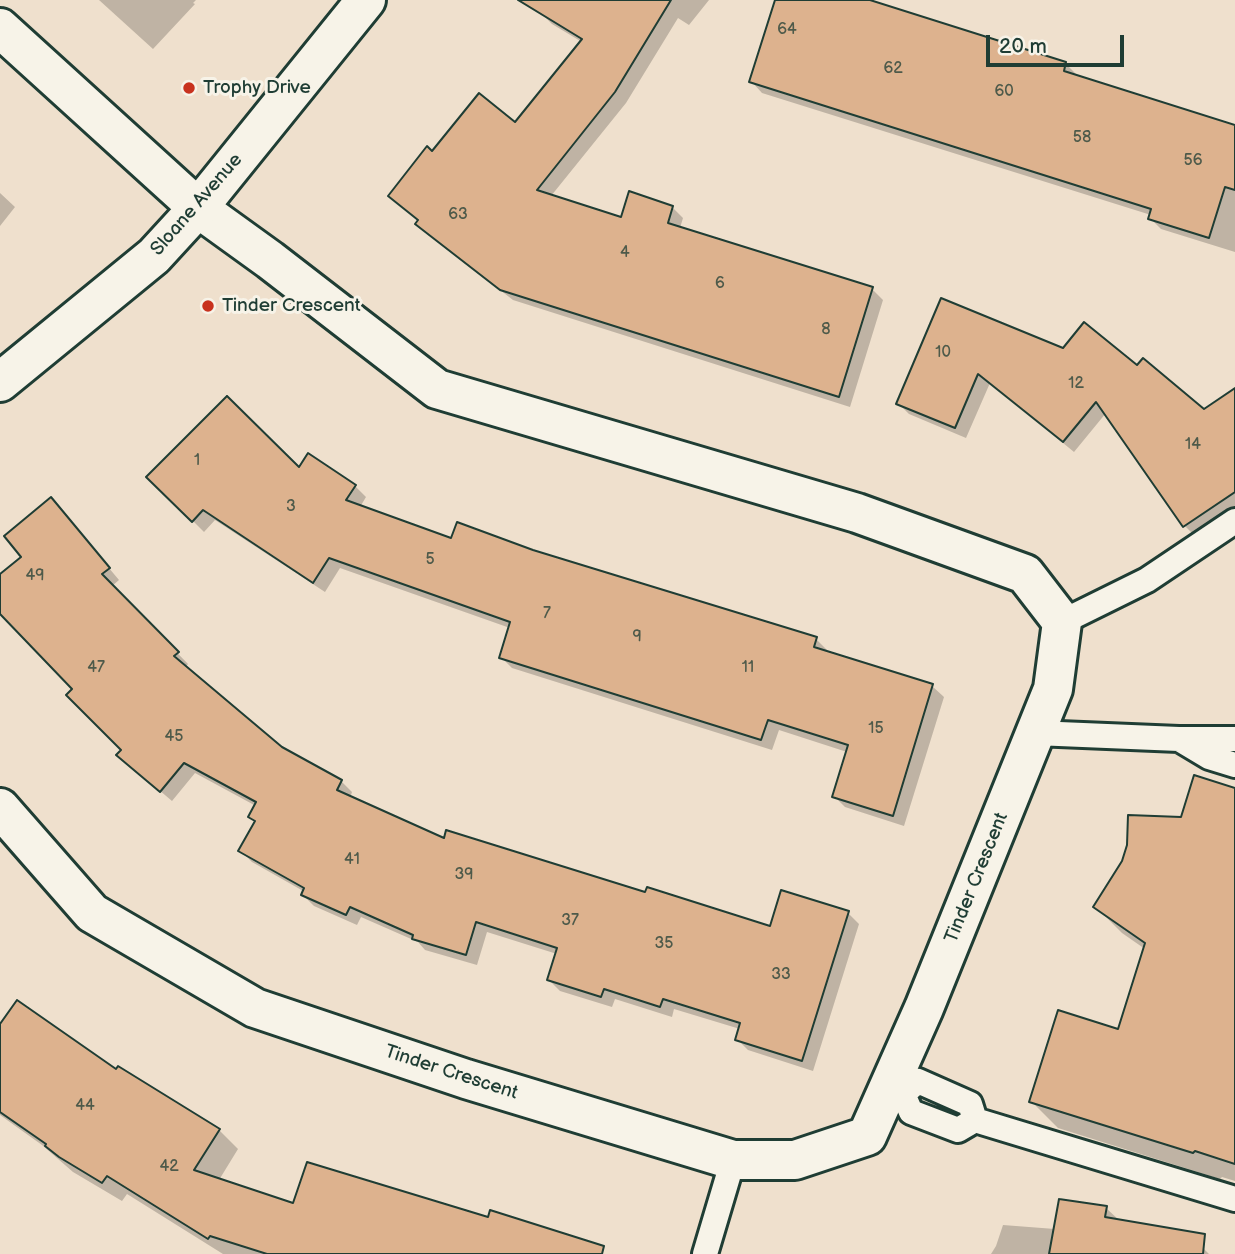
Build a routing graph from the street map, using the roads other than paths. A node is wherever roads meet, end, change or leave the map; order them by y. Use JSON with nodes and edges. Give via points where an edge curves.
{"nodes":[{"id":1,"x":366,"y":0,"type":"edge"},
{"id":2,"x":0,"y":28,"type":"edge"},
{"id":3,"x":198,"y":208,"type":"junction"},
{"id":4,"x":0,"y":382,"type":"edge"},
{"id":5,"x":1235,"y":521,"type":"edge"},
{"id":6,"x":1062,"y":622,"type":"junction"},
{"id":7,"x":1035,"y":733,"type":"junction"},
{"id":8,"x":1235,"y":738,"type":"edge"},
{"id":9,"x":1179,"y":739,"type":"junction"},
{"id":10,"x":1235,"y":765,"type":"edge"},
{"id":11,"x":0,"y":808,"type":"edge"},
{"id":12,"x":896,"y":1091,"type":"junction"},
{"id":13,"x":733,"y":1160,"type":"junction"},
{"id":14,"x":1235,"y":1199,"type":"edge"},
{"id":15,"x":705,"y":1254,"type":"edge"}],
"edges":[{"from":1,"to":3,"type":"street","name":"Sloane Avenue"},
{"from":2,"to":3,"type":"street"},
{"from":3,"to":4,"type":"street","name":"Sloane Avenue","via":[[154,256]]},
{"from":3,"to":6,"type":"street","via":[[437,389],[857,513],[1025,574]]},
{"from":5,"to":6,"type":"lane","via":[[1147,580]]},
{"from":6,"to":7,"type":"street","name":"Tinder Crescent","via":[[1053,689]]},
{"from":7,"to":9,"type":"lane"},
{"from":7,"to":12,"type":"street","name":"Tinder Crescent","via":[[924,1008]]},
{"from":8,"to":9,"type":"lane"},
{"from":9,"to":10,"type":"lane","via":[[1209,757]]},
{"from":11,"to":13,"type":"street","name":"Tinder Crescent","via":[[92,913],[255,1008],[466,1080]]},
{"from":12,"to":13,"type":"street","name":"Tinder Crescent","via":[[867,1136],[795,1160]]},
{"from":12,"to":14,"type":"lane","via":[[911,1112],[958,1130],[975,1120]]},
{"from":13,"to":15,"type":"lane"}]}
